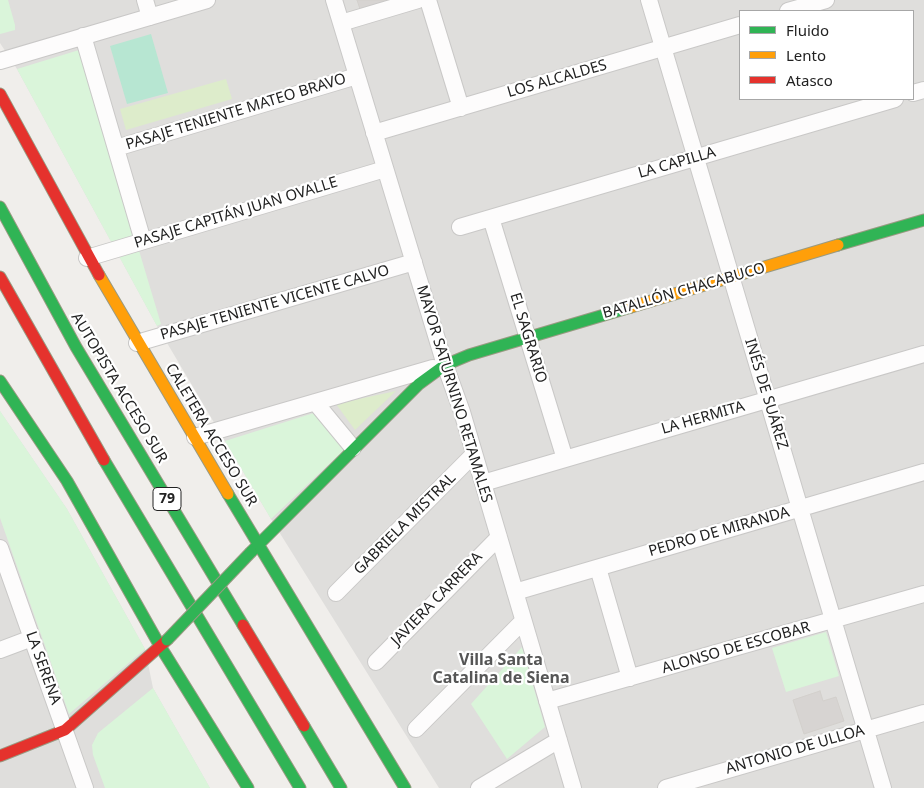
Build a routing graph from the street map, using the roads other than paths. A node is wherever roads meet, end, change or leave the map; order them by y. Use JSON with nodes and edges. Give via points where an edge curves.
{"nodes":[{"id":1,"x":145,"y":0,"type":"edge"},
{"id":2,"x":206,"y":0,"type":"edge"},
{"id":3,"x":334,"y":0,"type":"edge"},
{"id":4,"x":418,"y":0,"type":"edge"},
{"id":5,"x":428,"y":0,"type":"edge"},
{"id":6,"x":649,"y":0,"type":"edge"},
{"id":7,"x":826,"y":0,"type":"edge"},
{"id":8,"x":791,"y":10,"type":"edge"},
{"id":9,"x":150,"y":16,"type":"junction"},
{"id":10,"x":341,"y":23,"type":"junction"},
{"id":11,"x":739,"y":25,"type":"edge"},
{"id":12,"x":83,"y":36,"type":"junction"},
{"id":13,"x":663,"y":48,"type":"junction"},
{"id":14,"x":0,"y":61,"type":"edge"},
{"id":15,"x":357,"y":76,"type":"junction"},
{"id":16,"x":0,"y":94,"type":"edge"},
{"id":17,"x":891,"y":100,"type":"edge"},
{"id":18,"x":461,"y":108,"type":"junction"},
{"id":19,"x":374,"y":133,"type":"junction"},
{"id":20,"x":116,"y":148,"type":"junction"},
{"id":21,"x":696,"y":158,"type":"junction"},
{"id":22,"x":385,"y":169,"type":"junction"},
{"id":23,"x":0,"y":207,"type":"edge"},
{"id":24,"x":491,"y":218,"type":"junction"},
{"id":25,"x":924,"y":220,"type":"edge"},
{"id":26,"x":460,"y":227,"type":"dead end"},
{"id":27,"x":143,"y":241,"type":"junction"},
{"id":28,"x":88,"y":258,"type":"junction"},
{"id":29,"x":414,"y":262,"type":"junction"},
{"id":30,"x":0,"y":277,"type":"edge"},
{"id":31,"x":731,"y":277,"type":"junction"},
{"id":32,"x":528,"y":338,"type":"junction"},
{"id":33,"x":137,"y":343,"type":"junction"},
{"id":34,"x":924,"y":354,"type":"edge"},
{"id":35,"x":445,"y":365,"type":"junction"},
{"id":36,"x":0,"y":381,"type":"edge"},
{"id":37,"x":768,"y":399,"type":"junction"},
{"id":38,"x":316,"y":402,"type":"junction"},
{"id":39,"x":195,"y":437,"type":"junction"},
{"id":40,"x":353,"y":448,"type":"junction"},
{"id":41,"x":474,"y":454,"type":"junction"},
{"id":42,"x":565,"y":459,"type":"junction"},
{"id":43,"x":924,"y":472,"type":"edge"},
{"id":44,"x":482,"y":482,"type":"junction"},
{"id":45,"x":800,"y":508,"type":"junction"},
{"id":46,"x":499,"y":537,"type":"junction"},
{"id":47,"x":255,"y":548,"type":"junction"},
{"id":48,"x":2,"y":558,"type":"edge"},
{"id":49,"x":598,"y":568,"type":"junction"},
{"id":50,"x":515,"y":592,"type":"junction"},
{"id":51,"x":336,"y":593,"type":"dead end"},
{"id":52,"x":924,"y":594,"type":"edge"},
{"id":53,"x":523,"y":621,"type":"junction"},
{"id":54,"x":833,"y":621,"type":"junction"},
{"id":55,"x":32,"y":638,"type":"junction"},
{"id":56,"x":164,"y":643,"type":"junction"},
{"id":57,"x":0,"y":650,"type":"edge"},
{"id":58,"x":376,"y":662,"type":"dead end"},
{"id":59,"x":630,"y":678,"type":"junction"},
{"id":60,"x":547,"y":702,"type":"junction"},
{"id":61,"x":924,"y":713,"type":"edge"},
{"id":62,"x":416,"y":729,"type":"dead end"},
{"id":63,"x":65,"y":730,"type":"junction"},
{"id":64,"x":866,"y":730,"type":"junction"},
{"id":65,"x":558,"y":740,"type":"junction"},
{"id":66,"x":0,"y":756,"type":"edge"},
{"id":67,"x":85,"y":788,"type":"edge"},
{"id":68,"x":248,"y":788,"type":"edge"},
{"id":69,"x":300,"y":788,"type":"edge"},
{"id":70,"x":341,"y":788,"type":"edge"},
{"id":71,"x":405,"y":788,"type":"edge"},
{"id":72,"x":479,"y":788,"type":"edge"},
{"id":73,"x":573,"y":788,"type":"edge"},
{"id":74,"x":666,"y":788,"type":"edge"},
{"id":75,"x":883,"y":788,"type":"edge"}],
"edges":[{"from":1,"to":9,"type":"street"},
{"from":2,"to":9,"type":"street"},
{"from":3,"to":10,"type":"street","name":"MAYOR SATURNINO RETAMALES"},
{"from":4,"to":10,"type":"street"},
{"from":5,"to":18,"type":"street"},
{"from":6,"to":13,"type":"street","name":"INÉS DE SUÁREZ"},
{"from":7,"to":8,"type":"street"},
{"from":9,"to":12,"type":"street"},
{"from":10,"to":15,"type":"street","name":"MAYOR SATURNINO RETAMALES"},
{"from":11,"to":13,"type":"street","name":"LOS ALCALDES"},
{"from":12,"to":14,"type":"street"},
{"from":12,"to":20,"type":"street"},
{"from":13,"to":18,"type":"street","name":"LOS ALCALDES"},
{"from":13,"to":21,"type":"street","name":"INÉS DE SUÁREZ"},
{"from":15,"to":19,"type":"street","name":"MAYOR SATURNINO RETAMALES"},
{"from":15,"to":20,"type":"street","name":"PASAJE TENIENTE MATEO BRAVO"},
{"from":16,"to":28,"type":"main road","name":"CALETERA ACCESO SUR"},
{"from":17,"to":21,"type":"street","name":"LA CAPILLA"},
{"from":18,"to":19,"type":"street","name":"LOS ALCALDES"},
{"from":19,"to":22,"type":"street","name":"MAYOR SATURNINO RETAMALES"},
{"from":20,"to":27,"type":"street"},
{"from":21,"to":24,"type":"street","name":"LA CAPILLA"},
{"from":21,"to":31,"type":"street","name":"INÉS DE SUÁREZ"},
{"from":22,"to":27,"type":"street","name":"PASAJE CAPITÁN JUAN OVALLE"},
{"from":22,"to":29,"type":"street","name":"MAYOR SATURNINO RETAMALES"},
{"from":23,"to":70,"type":"main road","name":"AUTOPISTA ACCESO SUR","number":"79","via":[[76,347]]},
{"from":24,"to":26,"type":"street","name":"LA CAPILLA"},
{"from":24,"to":32,"type":"street","name":"EL SAGRARIO"},
{"from":25,"to":31,"type":"main road","name":"BATALLÓN CHACABUCO"},
{"from":27,"to":28,"type":"street","name":"PASAJE CAPITÁN JUAN OVALLE"},
{"from":28,"to":33,"type":"main road","name":"CALETERA ACCESO SUR"},
{"from":29,"to":33,"type":"street","name":"PASAJE TENIENTE VICENTE CALVO"},
{"from":29,"to":35,"type":"street","name":"MAYOR SATURNINO RETAMALES"},
{"from":30,"to":69,"type":"main road","number":"79","via":[[94,444]]},
{"from":31,"to":32,"type":"main road","name":"BATALLÓN CHACABUCO"},
{"from":31,"to":37,"type":"street","name":"INÉS DE SUÁREZ"},
{"from":32,"to":35,"type":"main road","name":"BATALLÓN CHACABUCO"},
{"from":32,"to":42,"type":"street","name":"EL SAGRARIO"},
{"from":33,"to":39,"type":"main road","name":"CALETERA ACCESO SUR"},
{"from":34,"to":37,"type":"street","name":"LA HERMITA"},
{"from":35,"to":38,"type":"street","name":"BATALLÓN CHACABUCO"},
{"from":35,"to":40,"type":"main road","name":"BATALLÓN CHACABUCO","via":[[423,380]]},
{"from":35,"to":41,"type":"street","name":"MAYOR SATURNINO RETAMALES"},
{"from":36,"to":56,"type":"main road","via":[[67,481]]},
{"from":37,"to":42,"type":"street","name":"LA HERMITA"},
{"from":37,"to":45,"type":"street","name":"INÉS DE SUÁREZ"},
{"from":38,"to":39,"type":"street","name":"BATALLÓN CHACABUCO"},
{"from":38,"to":40,"type":"street"},
{"from":39,"to":47,"type":"main road","name":"CALETERA ACCESO SUR"},
{"from":40,"to":47,"type":"main road","name":"BATALLÓN CHACABUCO"},
{"from":41,"to":44,"type":"street","name":"MAYOR SATURNINO RETAMALES"},
{"from":41,"to":51,"type":"street","name":"GABRIELA MISTRAL"},
{"from":42,"to":44,"type":"street","name":"LA HERMITA"},
{"from":43,"to":45,"type":"street","name":"PEDRO DE MIRANDA"},
{"from":44,"to":46,"type":"street","name":"MAYOR SATURNINO RETAMALES"},
{"from":45,"to":49,"type":"street","name":"PEDRO DE MIRANDA"},
{"from":45,"to":54,"type":"street","name":"INÉS DE SUÁREZ"},
{"from":46,"to":50,"type":"street","name":"MAYOR SATURNINO RETAMALES"},
{"from":46,"to":58,"type":"street","name":"JAVIERA CARRERA"},
{"from":47,"to":56,"type":"main road","name":"BATALLÓN CHACABUCO","bridge":true},
{"from":47,"to":71,"type":"main road","name":"CALETERA ACCESO SUR"},
{"from":48,"to":55,"type":"street","name":"LA SERENA"},
{"from":49,"to":50,"type":"street","name":"PEDRO DE MIRANDA"},
{"from":49,"to":59,"type":"street"},
{"from":50,"to":53,"type":"street","name":"MAYOR SATURNINO RETAMALES"},
{"from":52,"to":54,"type":"street","name":"ALONSO DE ESCOBAR"},
{"from":53,"to":60,"type":"street","name":"MAYOR SATURNINO RETAMALES"},
{"from":53,"to":62,"type":"street"},
{"from":54,"to":59,"type":"street","name":"ALONSO DE ESCOBAR"},
{"from":54,"to":64,"type":"street","name":"INÉS DE SUÁREZ"},
{"from":55,"to":57,"type":"street"},
{"from":55,"to":63,"type":"street","name":"LA SERENA"},
{"from":56,"to":63,"type":"main road","name":"BATALLÓN CHACABUCO","via":[[85,716]]},
{"from":56,"to":68,"type":"main road"},
{"from":59,"to":60,"type":"street","name":"ALONSO DE ESCOBAR"},
{"from":60,"to":65,"type":"street","name":"MAYOR SATURNINO RETAMALES"},
{"from":61,"to":64,"type":"street","name":"ANTONIO DE ULLOA"},
{"from":63,"to":66,"type":"main road","name":"BATALLÓN CHACABUCO"},
{"from":63,"to":67,"type":"street","name":"LA SERENA"},
{"from":64,"to":74,"type":"street","name":"ANTONIO DE ULLOA"},
{"from":64,"to":75,"type":"street","name":"INÉS DE SUÁREZ"},
{"from":65,"to":72,"type":"street"},
{"from":65,"to":73,"type":"street","name":"MAYOR SATURNINO RETAMALES"}]}
